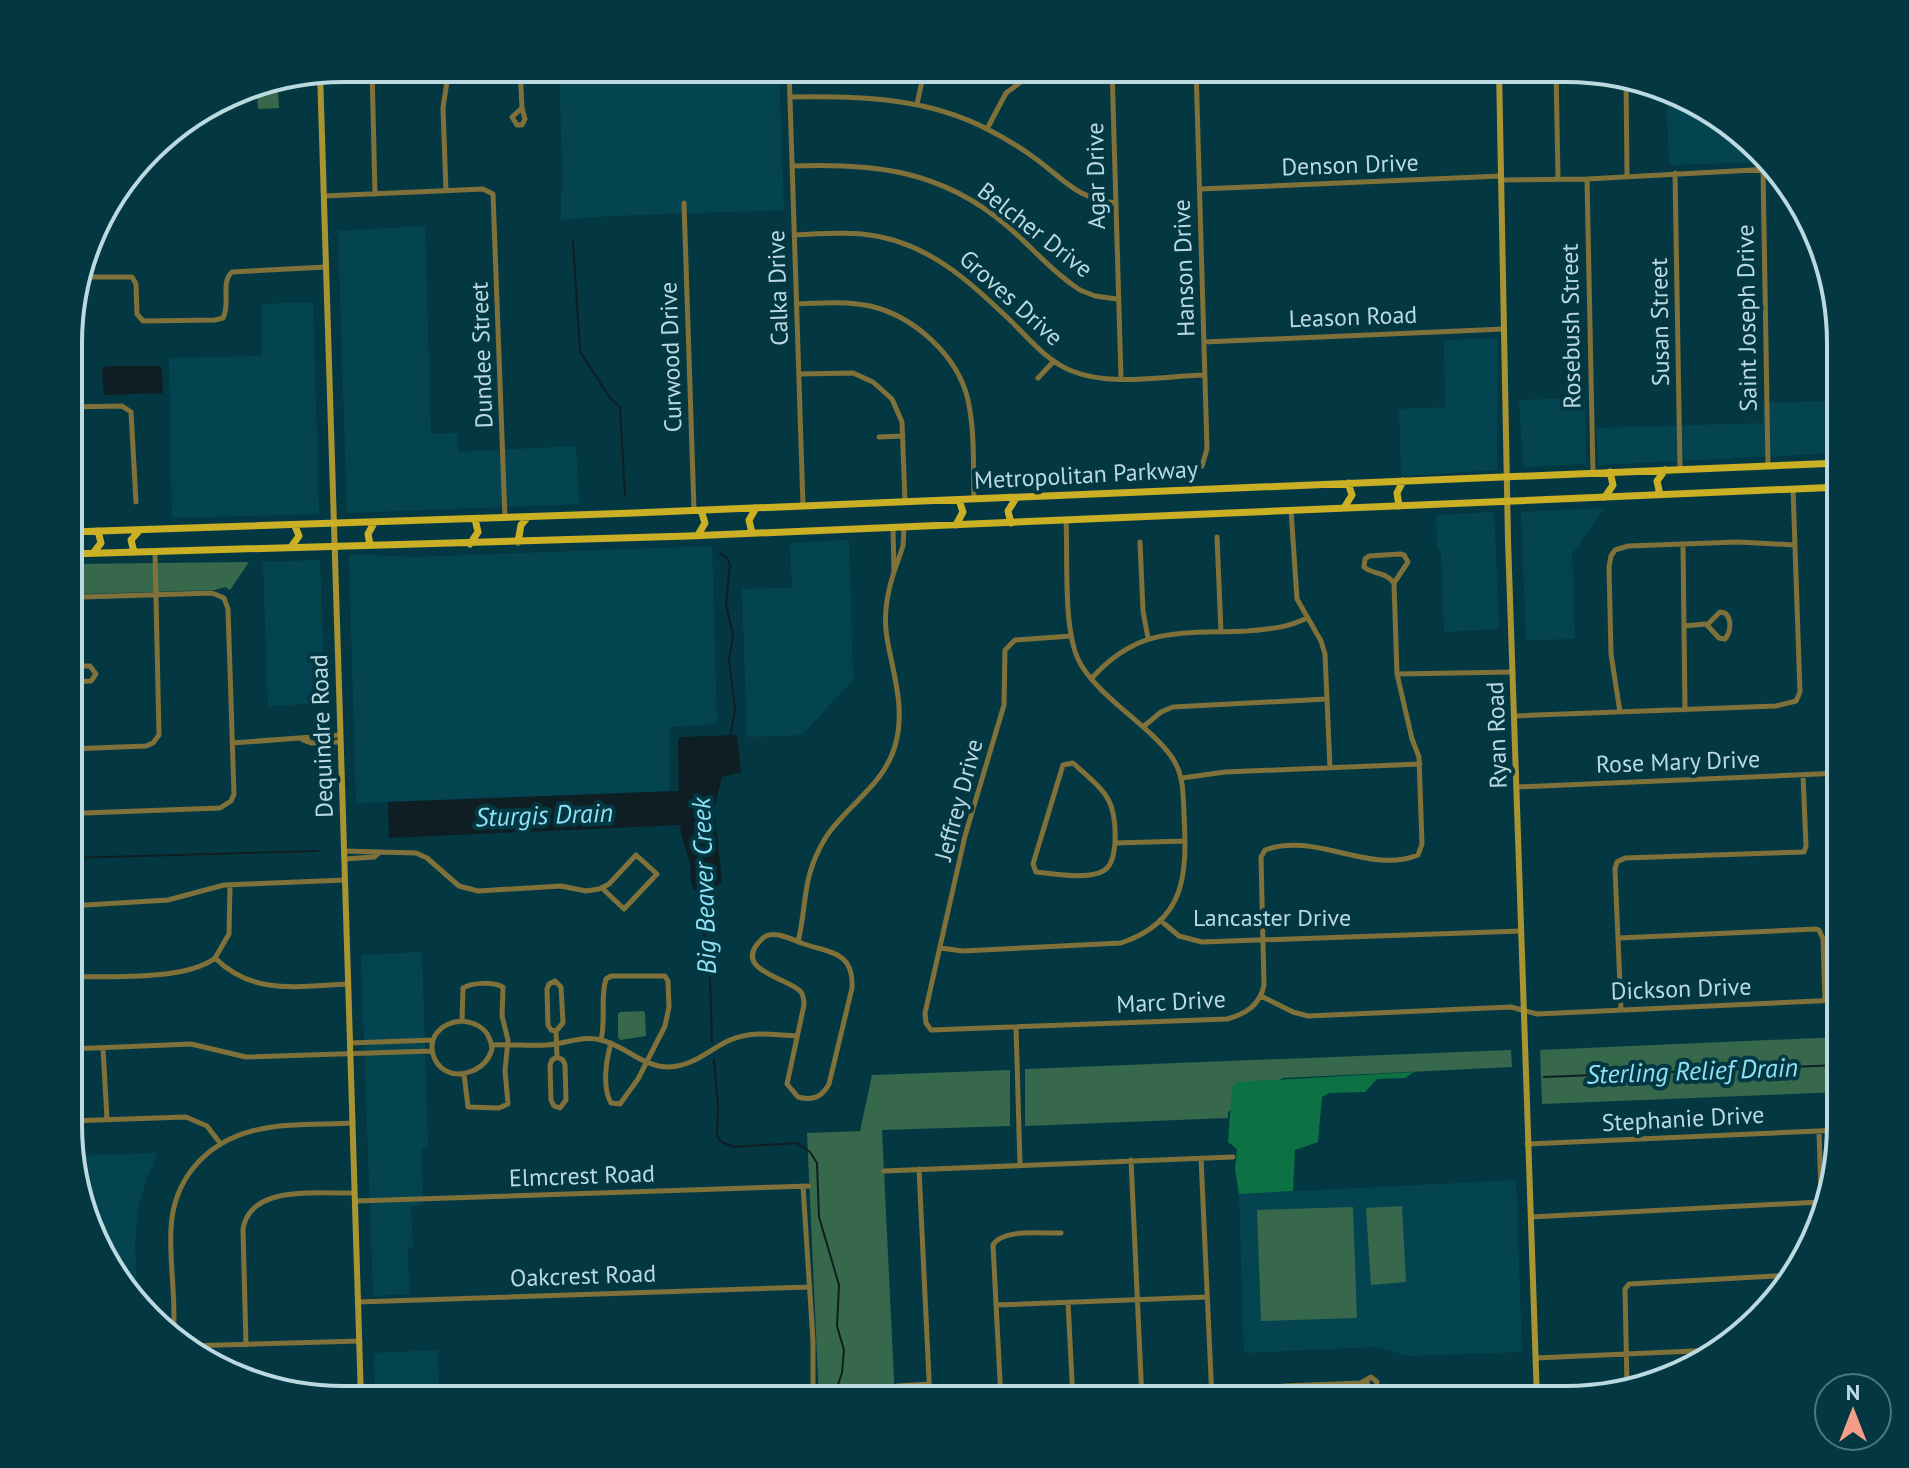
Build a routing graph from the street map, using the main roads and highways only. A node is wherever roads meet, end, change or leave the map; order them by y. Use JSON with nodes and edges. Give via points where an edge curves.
{"nodes":[{"id":1,"x":320,"y":83,"type":"edge"},
{"id":2,"x":1499,"y":83,"type":"edge"},
{"id":3,"x":1827,"y":464,"type":"edge"},
{"id":4,"x":1665,"y":470,"type":"junction"},
{"id":5,"x":1610,"y":472,"type":"junction"},
{"id":6,"x":1507,"y":476,"type":"junction"},
{"id":7,"x":1403,"y":481,"type":"junction"},
{"id":8,"x":1348,"y":483,"type":"junction"},
{"id":9,"x":1827,"y":488,"type":"edge"},
{"id":10,"x":1660,"y":495,"type":"junction"},
{"id":11,"x":1605,"y":497,"type":"junction"},
{"id":12,"x":1016,"y":498,"type":"junction"},
{"id":13,"x":959,"y":500,"type":"junction"},
{"id":14,"x":1507,"y":501,"type":"junction"},
{"id":15,"x":1399,"y":506,"type":"junction"},
{"id":16,"x":756,"y":508,"type":"junction"},
{"id":17,"x":1344,"y":508,"type":"junction"},
{"id":18,"x":698,"y":510,"type":"junction"},
{"id":19,"x":528,"y":517,"type":"junction"},
{"id":20,"x":475,"y":519,"type":"junction"},
{"id":21,"x":374,"y":523,"type":"junction"},
{"id":22,"x":1011,"y":523,"type":"junction"},
{"id":23,"x":333,"y":524,"type":"junction"},
{"id":24,"x":956,"y":525,"type":"junction"},
{"id":25,"x":295,"y":526,"type":"junction"},
{"id":26,"x":140,"y":530,"type":"junction"},
{"id":27,"x":98,"y":531,"type":"junction"},
{"id":28,"x":82,"y":532,"type":"edge"},
{"id":29,"x":752,"y":533,"type":"junction"},
{"id":30,"x":698,"y":535,"type":"junction"},
{"id":31,"x":518,"y":542,"type":"junction"},
{"id":32,"x":470,"y":544,"type":"junction"},
{"id":33,"x":370,"y":545,"type":"junction"},
{"id":34,"x":334,"y":547,"type":"junction"},
{"id":35,"x":289,"y":548,"type":"junction"},
{"id":36,"x":134,"y":552,"type":"junction"},
{"id":37,"x":82,"y":554,"type":"edge"},
{"id":38,"x":92,"y":554,"type":"junction"},
{"id":39,"x":361,"y":1385,"type":"edge"},
{"id":40,"x":1537,"y":1386,"type":"edge"}],
"edges":[{"from":1,"to":23,"type":"main road","name":"Dequindre Road"},
{"from":2,"to":6,"type":"main road","name":"Ryan Road"},
{"from":3,"to":4,"type":"main road","name":"Metropolitan Parkway"},
{"from":4,"to":5,"type":"main road","name":"Metropolitan Parkway"},
{"from":4,"to":10,"type":"main road","via":[[1657,481]]},
{"from":5,"to":6,"type":"main road","name":"Metropolitan Parkway"},
{"from":5,"to":11,"type":"main road","via":[[1613,485]]},
{"from":6,"to":7,"type":"main road","name":"Metropolitan Parkway"},
{"from":6,"to":14,"type":"main road","name":"Ryan Road"},
{"from":7,"to":8,"type":"main road","name":"Metropolitan Parkway"},
{"from":7,"to":15,"type":"main road","via":[[1397,493]]},
{"from":8,"to":12,"type":"main road","name":"Metropolitan Parkway"},
{"from":8,"to":17,"type":"main road","via":[[1352,495]]},
{"from":9,"to":10,"type":"main road","name":"Metropolitan Parkway"},
{"from":10,"to":11,"type":"main road","name":"Metropolitan Parkway"},
{"from":11,"to":14,"type":"main road","name":"Metropolitan Parkway"},
{"from":12,"to":13,"type":"main road","name":"Metropolitan Parkway"},
{"from":12,"to":22,"type":"main road","via":[[1008,511]]},
{"from":13,"to":16,"type":"main road","name":"Metropolitan Parkway"},
{"from":13,"to":24,"type":"main road","via":[[963,512]]},
{"from":14,"to":15,"type":"main road","name":"Metropolitan Parkway"},
{"from":14,"to":40,"type":"main road","name":"Ryan Road"},
{"from":15,"to":17,"type":"main road","name":"Metropolitan Parkway"},
{"from":16,"to":18,"type":"main road","name":"Metropolitan Parkway"},
{"from":16,"to":29,"type":"main road","via":[[749,520]]},
{"from":17,"to":22,"type":"main road","name":"Metropolitan Parkway"},
{"from":18,"to":19,"type":"main road","name":"Metropolitan Parkway"},
{"from":18,"to":30,"type":"main road","via":[[705,523]]},
{"from":19,"to":20,"type":"main road","name":"Metropolitan Parkway"},
{"from":19,"to":31,"type":"main road"},
{"from":20,"to":21,"type":"main road","name":"Metropolitan Parkway"},
{"from":20,"to":32,"type":"main road","via":[[478,532]]},
{"from":21,"to":23,"type":"main road","name":"Metropolitan Parkway"},
{"from":21,"to":33,"type":"main road"},
{"from":22,"to":24,"type":"main road","name":"Metropolitan Parkway"},
{"from":23,"to":25,"type":"main road","name":"Metropolitan Parkway"},
{"from":23,"to":34,"type":"main road","name":"Dequindre Road"},
{"from":24,"to":29,"type":"main road","name":"Metropolitan Parkway"},
{"from":25,"to":26,"type":"main road","name":"Metropolitan Parkway"},
{"from":25,"to":35,"type":"main road","via":[[298,540]]},
{"from":26,"to":27,"type":"main road","name":"Metropolitan Parkway"},
{"from":26,"to":36,"type":"main road","via":[[131,540]]},
{"from":27,"to":28,"type":"main road","name":"Metropolitan Parkway"},
{"from":27,"to":38,"type":"main road","via":[[101,543]]},
{"from":29,"to":30,"type":"main road","name":"Metropolitan Parkway"},
{"from":30,"to":31,"type":"main road","name":"Metropolitan Parkway"},
{"from":31,"to":32,"type":"main road","name":"Metropolitan Parkway"},
{"from":32,"to":33,"type":"main road","name":"Metropolitan Parkway"},
{"from":33,"to":34,"type":"main road","name":"Metropolitan Parkway"},
{"from":34,"to":35,"type":"main road","name":"Metropolitan Parkway"},
{"from":34,"to":39,"type":"main road","name":"Dequindre Road"},
{"from":35,"to":36,"type":"main road","name":"Metropolitan Parkway"},
{"from":36,"to":38,"type":"main road","name":"Metropolitan Parkway"},
{"from":37,"to":38,"type":"main road","name":"Metropolitan Parkway"}]}
